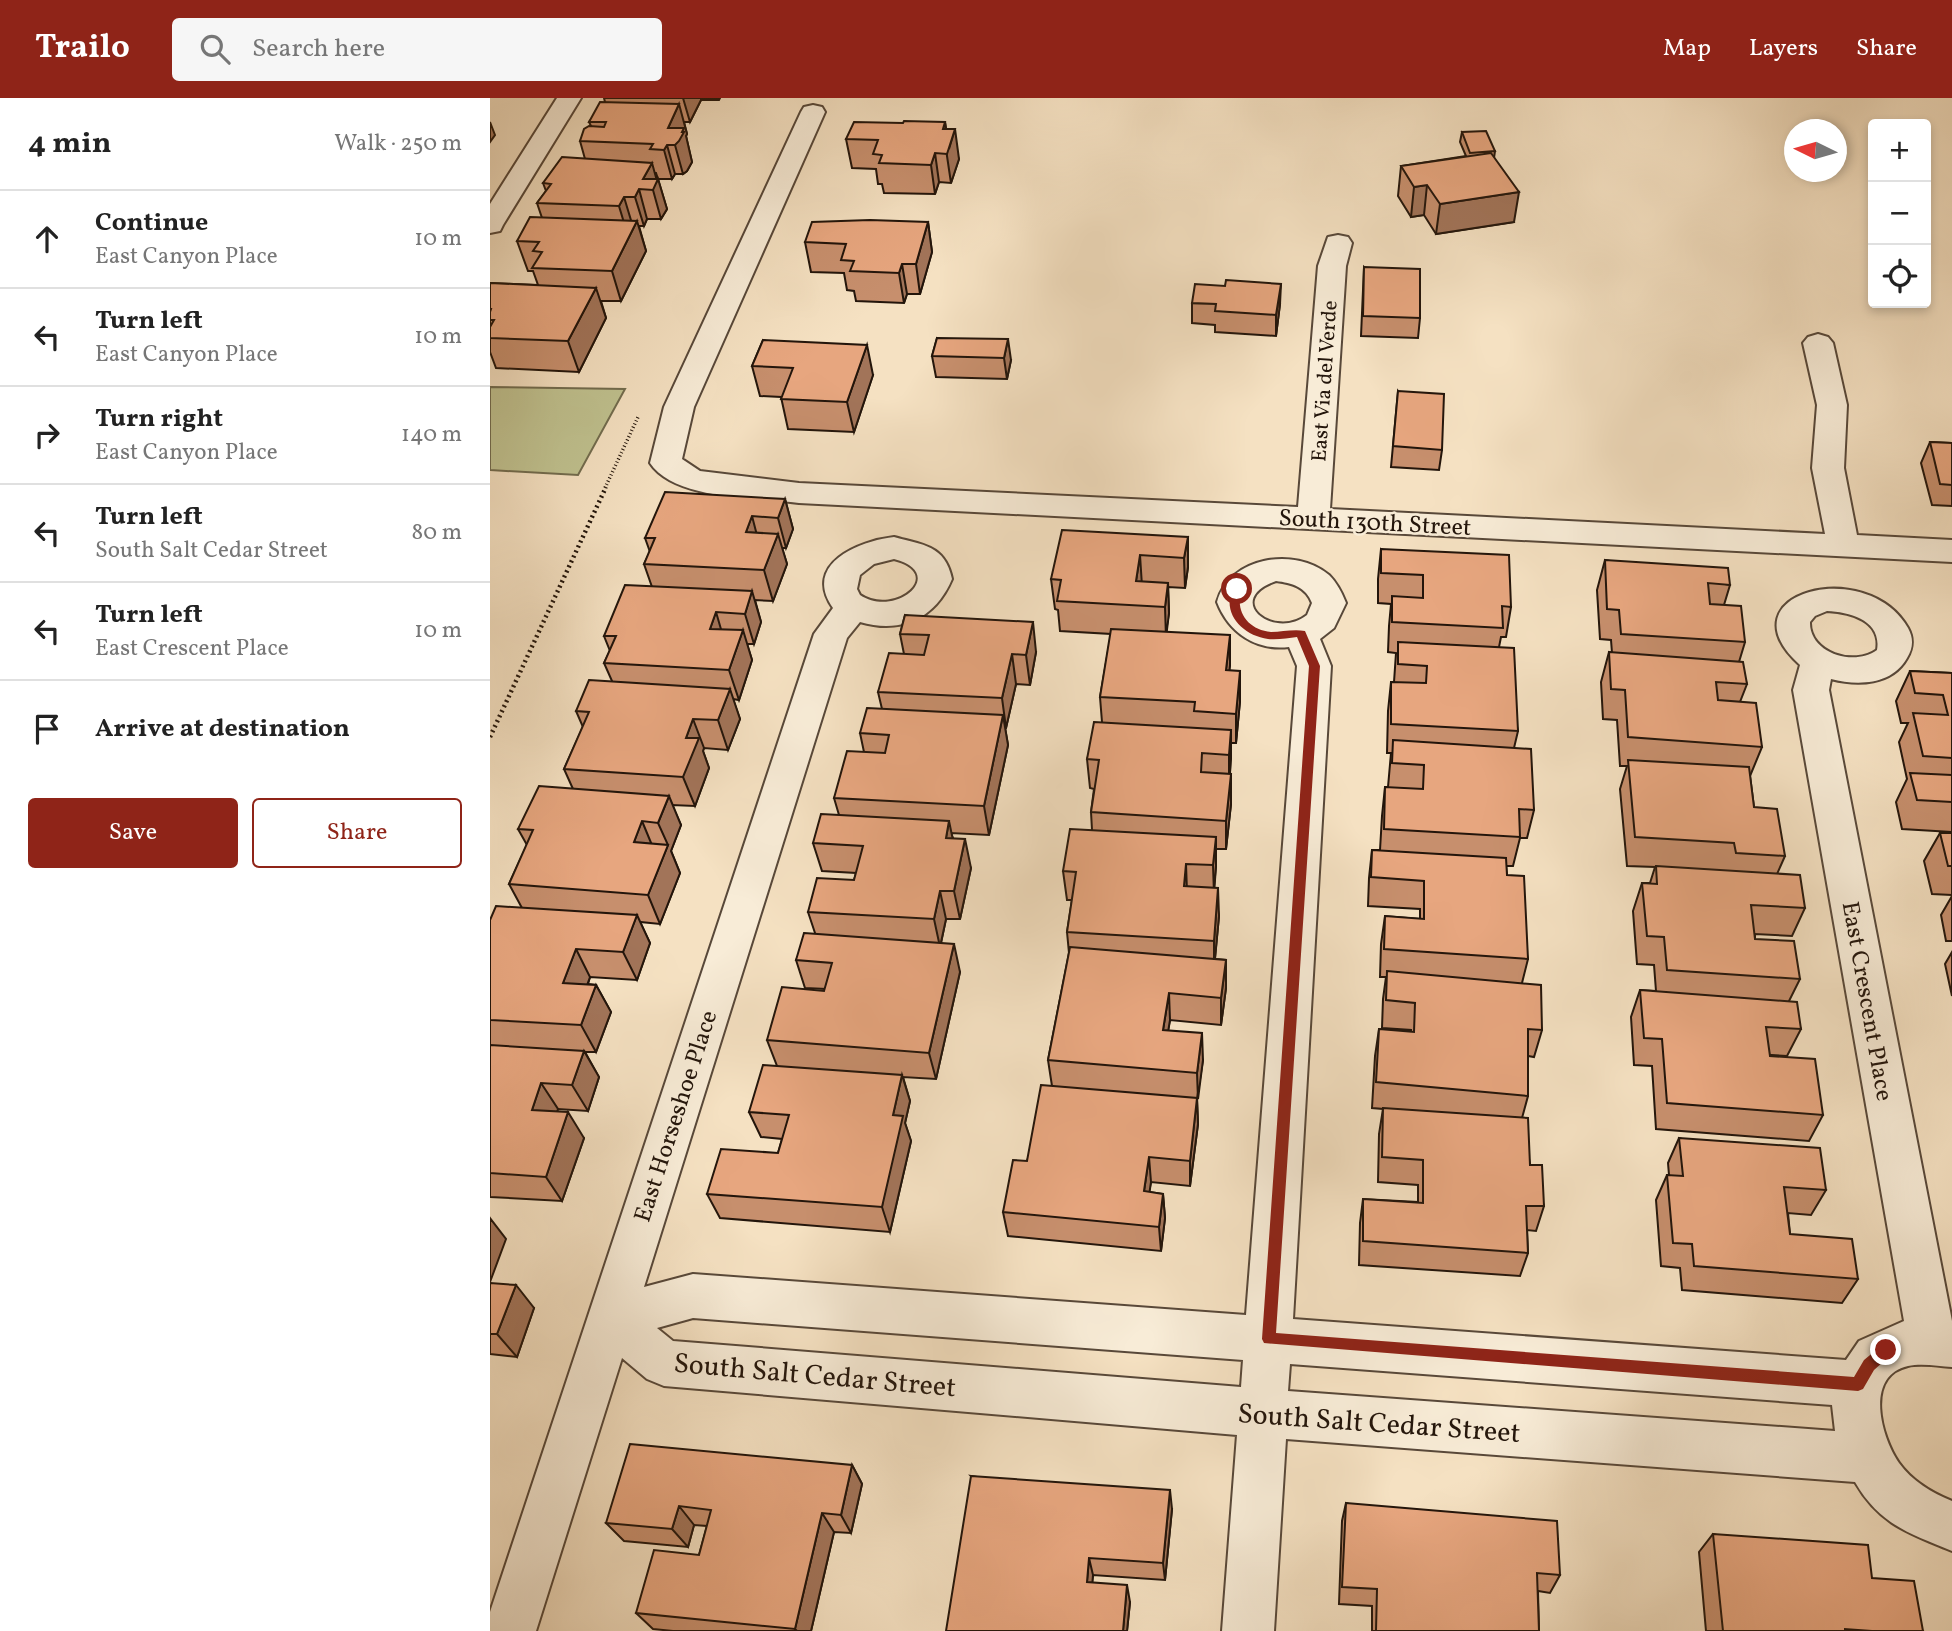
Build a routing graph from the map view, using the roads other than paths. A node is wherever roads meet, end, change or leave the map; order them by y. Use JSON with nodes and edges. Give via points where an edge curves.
{"nodes":[{"id":1,"x":569,"y":98,"type":"edge"},
{"id":2,"x":813,"y":112,"type":"dead end"},
{"id":3,"x":490,"y":225,"type":"edge"},
{"id":4,"x":1338,"y":243,"type":"dead end"},
{"id":5,"x":1818,"y":343,"type":"dead end"},
{"id":6,"x":1313,"y":519,"type":"junction"},
{"id":7,"x":1843,"y":545,"type":"junction"},
{"id":8,"x":1952,"y":551,"type":"edge"},
{"id":9,"x":852,"y":608,"type":"dead end"},
{"id":10,"x":1301,"y":634,"type":"dead end"},
{"id":11,"x":1818,"y":662,"type":"dead end"},
{"id":12,"x":610,"y":1318,"type":"junction"},
{"id":13,"x":1269,"y":1339,"type":"junction"},
{"id":14,"x":1941,"y":1342,"type":"edge"},
{"id":15,"x":1858,"y":1384,"type":"junction"},
{"id":16,"x":1262,"y":1413,"type":"junction"},
{"id":17,"x":1866,"y":1458,"type":"junction"},
{"id":18,"x":1952,"y":1526,"type":"edge"},
{"id":19,"x":510,"y":1631,"type":"edge"},
{"id":20,"x":1248,"y":1631,"type":"edge"}],
"edges":[{"from":1,"to":3,"type":"street"},
{"from":2,"to":6,"type":"street","name":"South 130th Street","via":[[679,407],[666,463],[692,480],[799,494]]},
{"from":4,"to":6,"type":"street","name":"East Via del Verde","via":[[1332,266]]},
{"from":5,"to":7,"type":"street","via":[[1832,405],[1828,468]]},
{"from":6,"to":7,"type":"street","name":"South 130th Street"},
{"from":7,"to":8,"type":"street","name":"South 130th Street"},
{"from":9,"to":12,"type":"street","name":"East Horseshoe Place","via":[[831,634]]},
{"from":10,"to":13,"type":"street","via":[[1314,666]]},
{"from":11,"to":14,"type":"street","name":"East Crescent Place","via":[[1811,690]]},
{"from":12,"to":13,"type":"street","via":[[693,1296]]},
{"from":12,"to":16,"type":"street","name":"South Salt Cedar Street","via":[[664,1363]]},
{"from":12,"to":19,"type":"street","name":"East Horseshoe Place"},
{"from":13,"to":15,"type":"street"},
{"from":13,"to":16,"type":"street"},
{"from":14,"to":15,"type":"street","name":"East Crescent Place","via":[[1907,1342],[1886,1350],[1869,1365]]},
{"from":15,"to":17,"type":"street","via":[[1856,1432]]},
{"from":16,"to":17,"type":"street","name":"South Salt Cedar Street"},
{"from":16,"to":20,"type":"street"},
{"from":17,"to":18,"type":"street","via":[[1884,1485],[1910,1507]]}]}
